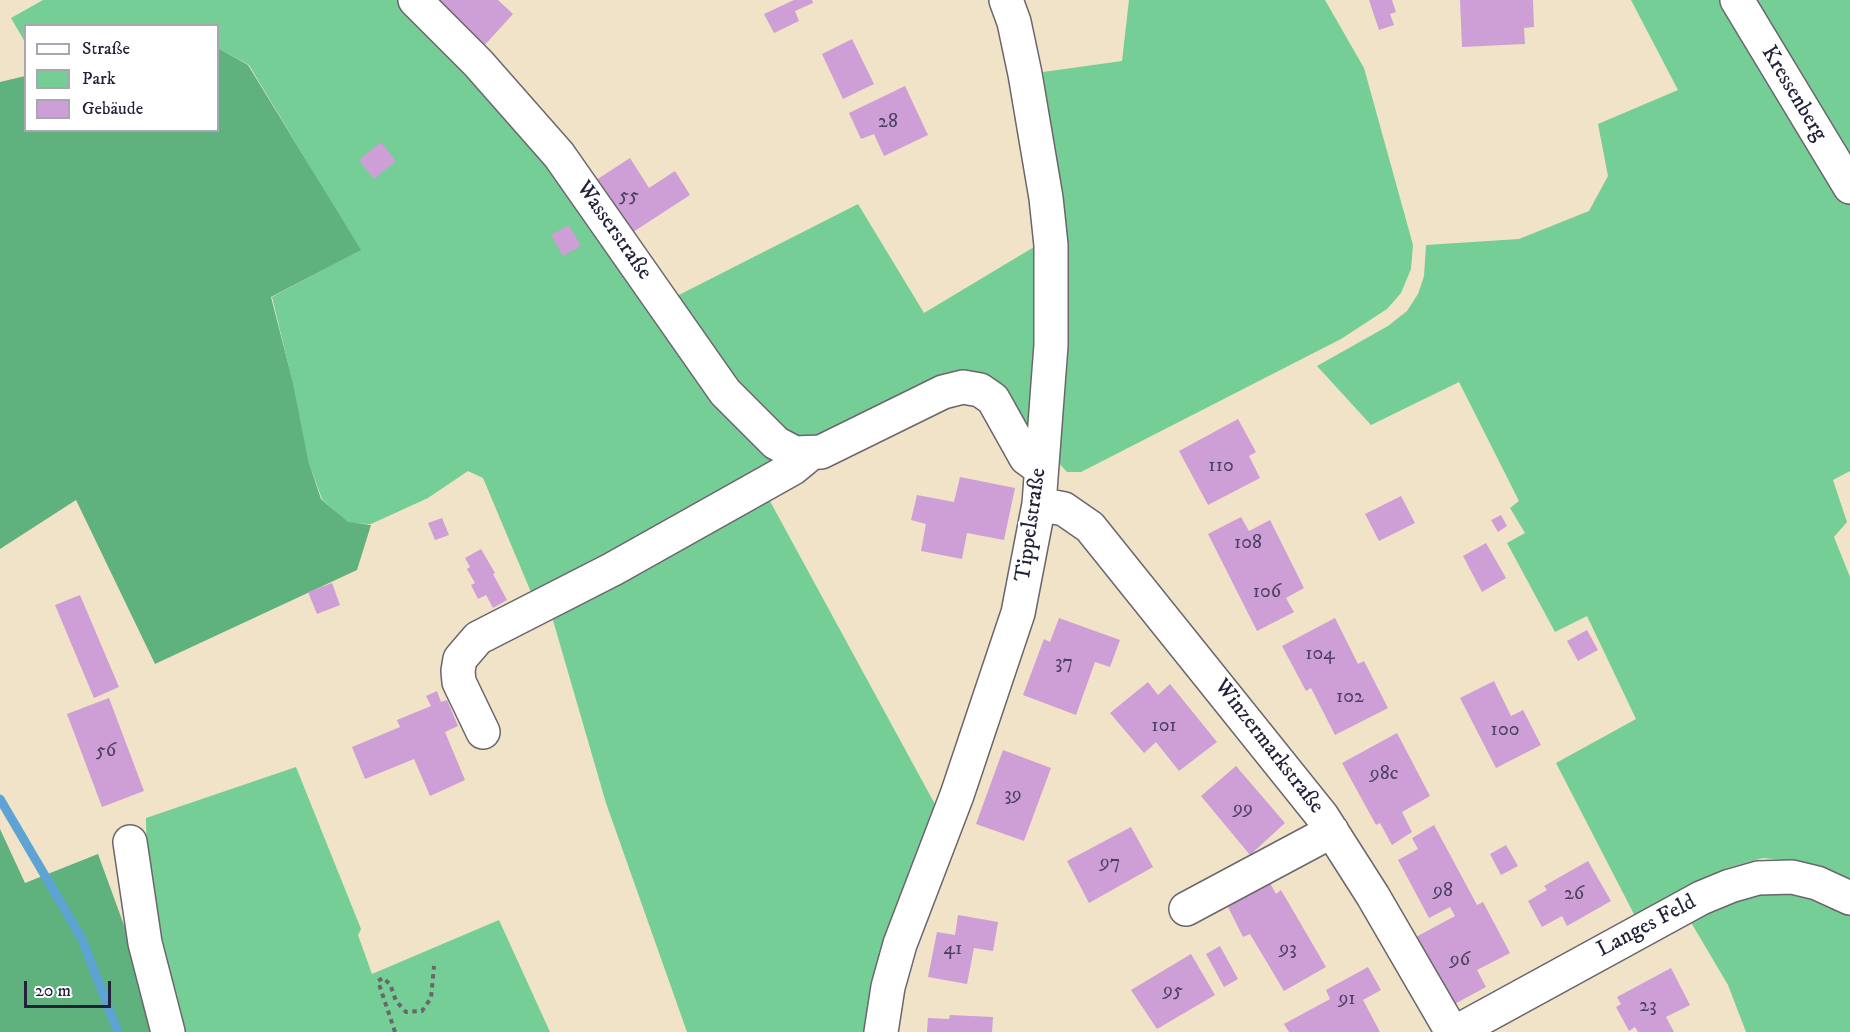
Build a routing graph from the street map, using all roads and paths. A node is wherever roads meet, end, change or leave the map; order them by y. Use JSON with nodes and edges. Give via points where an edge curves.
{"nodes":[{"id":1,"x":415,"y":0,"type":"edge"},
{"id":2,"x":1006,"y":0,"type":"edge"},
{"id":3,"x":1737,"y":0,"type":"edge"},
{"id":4,"x":1850,"y":187,"type":"edge"},
{"id":5,"x":810,"y":454,"type":"junction"},
{"id":6,"x":1041,"y":469,"type":"junction"},
{"id":7,"x":1039,"y":504,"type":"junction"},
{"id":8,"x":483,"y":732,"type":"dead end"},
{"id":9,"x":1332,"y":831,"type":"junction"},
{"id":10,"x":130,"y":842,"type":"dead end"},
{"id":11,"x":1850,"y":898,"type":"edge"},
{"id":12,"x":1186,"y":909,"type":"dead end"},
{"id":13,"x":434,"y":966,"type":"dead end"},
{"id":14,"x":168,"y":1032,"type":"edge"},
{"id":15,"x":395,"y":1032,"type":"edge"},
{"id":16,"x":880,"y":1032,"type":"edge"},
{"id":17,"x":1454,"y":1032,"type":"edge"}],
"edges":[{"from":1,"to":5,"type":"street","name":"Wasserstraße","via":[[559,154],[725,392],[784,449]]},
{"from":2,"to":6,"type":"street","name":"Tippelstraße","via":[[1025,74],[1051,245],[1051,345]]},
{"from":3,"to":4,"type":"street","name":"Kressenberg"},
{"from":5,"to":6,"type":"street","via":[[851,439],[943,392],[963,387],[980,390],[993,399],[1026,458]]},
{"from":5,"to":8,"type":"street","via":[[793,468],[613,568],[478,638],[460,659],[458,671],[459,682]]},
{"from":6,"to":7,"type":"street","name":"Tippelstraße"},
{"from":7,"to":9,"type":"street","name":"Winzermarkstraße","via":[[1064,509],[1090,527]]},
{"from":7,"to":16,"type":"street","name":"Tippelstraße","via":[[1018,613],[957,795],[900,945]]},
{"from":9,"to":12,"type":"street"},
{"from":9,"to":17,"type":"street","name":"Winzermarkstraße"},
{"from":10,"to":14,"type":"street","via":[[145,943]]},
{"from":11,"to":17,"type":"street","name":"Langes Feld","via":[[1792,877],[1758,878],[1730,886]]},
{"from":13,"to":15,"type":"path","via":[[431,998],[422,1011],[406,1012],[396,1001],[390,984],[383,978],[378,981]]}]}
